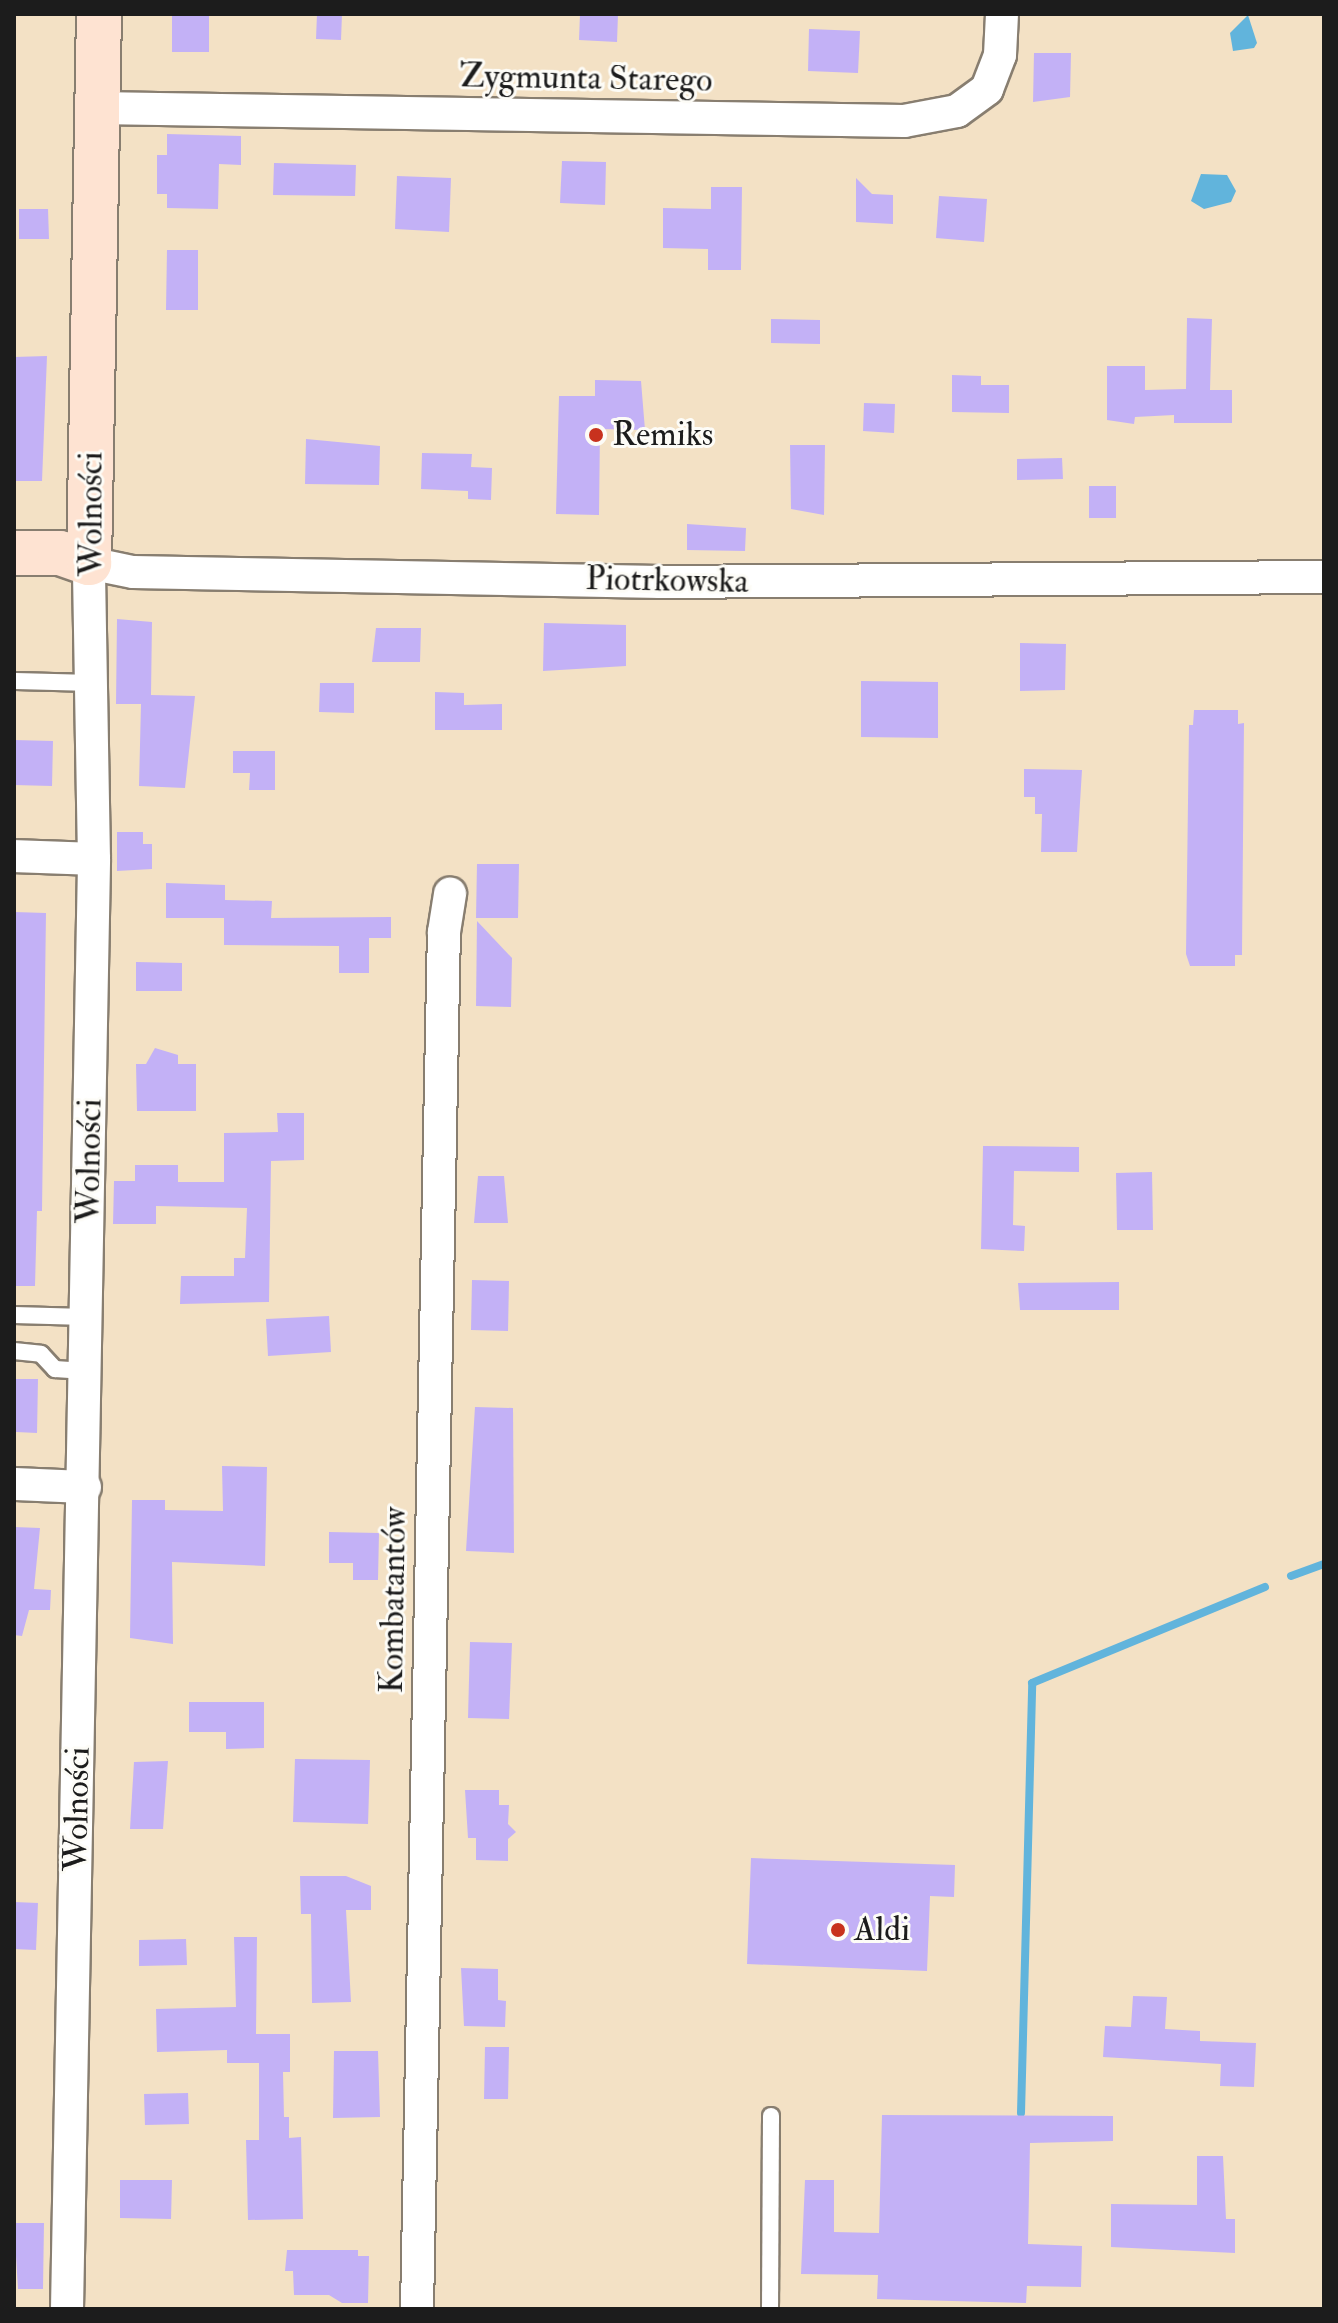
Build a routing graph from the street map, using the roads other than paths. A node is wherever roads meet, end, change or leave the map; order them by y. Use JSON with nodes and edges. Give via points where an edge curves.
{"nodes":[{"id":1,"x":99,"y":14,"type":"edge"},
{"id":2,"x":1002,"y":14,"type":"edge"},
{"id":3,"x":97,"y":108,"type":"junction"},
{"id":4,"x":14,"y":553,"type":"edge"},
{"id":5,"x":89,"y":563,"type":"junction"},
{"id":6,"x":1324,"y":577,"type":"edge"},
{"id":7,"x":14,"y":681,"type":"edge"},
{"id":8,"x":94,"y":683,"type":"junction"},
{"id":9,"x":14,"y":856,"type":"edge"},
{"id":10,"x":94,"y":859,"type":"junction"},
{"id":11,"x":450,"y":893,"type":"dead end"},
{"id":12,"x":14,"y":1315,"type":"edge"},
{"id":13,"x":86,"y":1317,"type":"junction"},
{"id":14,"x":14,"y":1351,"type":"edge"},
{"id":15,"x":85,"y":1371,"type":"junction"},
{"id":16,"x":14,"y":1484,"type":"edge"},
{"id":17,"x":85,"y":1487,"type":"junction"},
{"id":18,"x":771,"y":2116,"type":"dead end"},
{"id":19,"x":67,"y":2309,"type":"edge"},
{"id":20,"x":417,"y":2309,"type":"edge"},
{"id":21,"x":770,"y":2309,"type":"edge"}],
"edges":[{"from":1,"to":3,"type":"street","name":"Wolności"},
{"from":2,"to":3,"type":"street","name":"Zygmunta Starego","via":[[1000,55],[987,89],[957,111],[904,121]]},
{"from":3,"to":5,"type":"street","name":"Wolności"},
{"from":4,"to":5,"type":"street","name":"Piotrkowska","via":[[60,553]]},
{"from":5,"to":6,"type":"street","name":"Piotrkowska","via":[[133,572],[660,582]]},
{"from":5,"to":8,"type":"street","name":"Wolności"},
{"from":7,"to":8,"type":"lane"},
{"from":8,"to":10,"type":"street","name":"Wolności"},
{"from":9,"to":10,"type":"street"},
{"from":10,"to":13,"type":"street","name":"Wolności"},
{"from":11,"to":20,"type":"street","name":"Kombatantów","via":[[443,948]]},
{"from":12,"to":13,"type":"lane"},
{"from":13,"to":15,"type":"street","name":"Wolności"},
{"from":14,"to":15,"type":"lane","via":[[41,1354],[55,1369]]},
{"from":15,"to":17,"type":"street","name":"Wolności"},
{"from":16,"to":17,"type":"street"},
{"from":17,"to":19,"type":"street","name":"Wolności"},
{"from":18,"to":21,"type":"lane"}]}
